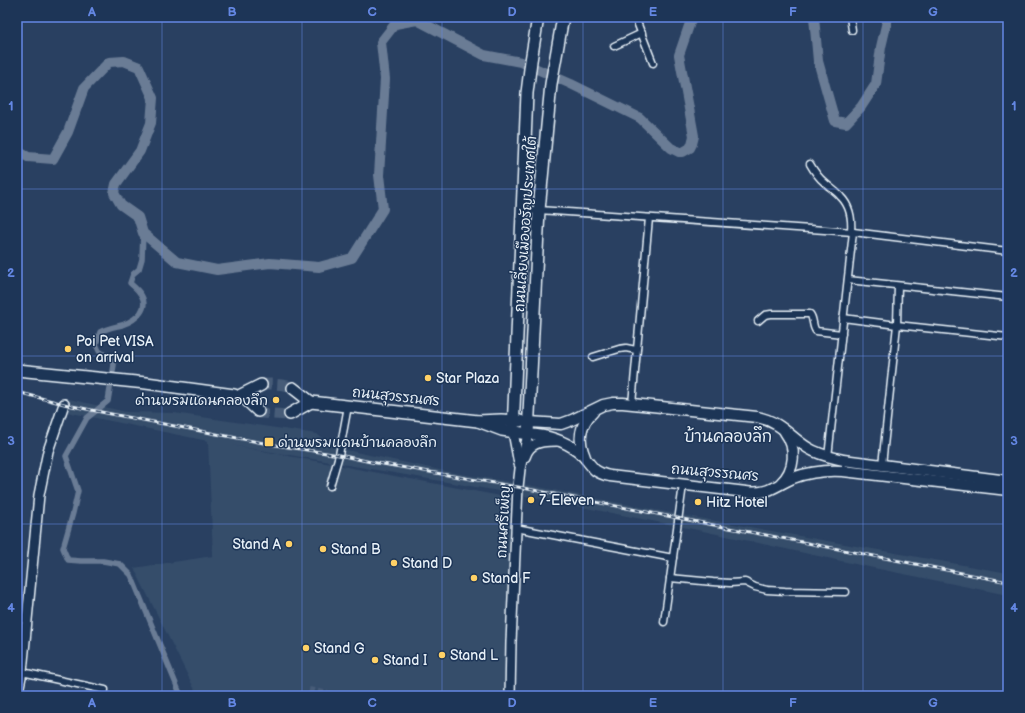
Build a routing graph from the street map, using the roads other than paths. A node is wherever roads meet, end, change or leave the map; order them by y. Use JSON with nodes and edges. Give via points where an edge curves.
{"nodes":[{"id":1,"x":538,"y":17,"type":"edge"},
{"id":2,"x":563,"y":17,"type":"edge"},
{"id":3,"x":635,"y":17,"type":"edge"},
{"id":4,"x":850,"y":17,"type":"edge"},
{"id":5,"x":852,"y":30,"type":"dead end"},
{"id":6,"x":642,"y":33,"type":"junction"},
{"id":7,"x":614,"y":46,"type":"dead end"},
{"id":8,"x":653,"y":63,"type":"dead end"},
{"id":9,"x":810,"y":164,"type":"dead end"},
{"id":10,"x":539,"y":210,"type":"junction"},
{"id":11,"x":522,"y":212,"type":"junction"},
{"id":12,"x":649,"y":218,"type":"junction"},
{"id":13,"x":852,"y":232,"type":"junction"},
{"id":14,"x":1008,"y":251,"type":"edge"},
{"id":15,"x":848,"y":280,"type":"junction"},
{"id":16,"x":898,"y":286,"type":"junction"},
{"id":17,"x":1008,"y":297,"type":"edge"},
{"id":18,"x":843,"y":318,"type":"junction"},
{"id":19,"x":758,"y":321,"type":"dead end"},
{"id":20,"x":897,"y":325,"type":"junction"},
{"id":21,"x":842,"y":334,"type":"junction"},
{"id":22,"x":1008,"y":337,"type":"edge"},
{"id":23,"x":636,"y":350,"type":"junction"},
{"id":24,"x":593,"y":357,"type":"dead end"},
{"id":25,"x":17,"y":370,"type":"edge"},
{"id":26,"x":261,"y":385,"type":"tunnel mouth"},
{"id":27,"x":293,"y":388,"type":"tunnel mouth"},
{"id":28,"x":234,"y":394,"type":"dead end"},
{"id":29,"x":311,"y":402,"type":"junction"},
{"id":30,"x":64,"y":404,"type":"dead end"},
{"id":31,"x":632,"y":404,"type":"junction"},
{"id":32,"x":348,"y":406,"type":"junction"},
{"id":33,"x":596,"y":409,"type":"junction"},
{"id":34,"x":258,"y":411,"type":"tunnel mouth"},
{"id":35,"x":290,"y":414,"type":"tunnel mouth"},
{"id":36,"x":478,"y":421,"type":"junction"},
{"id":37,"x":514,"y":421,"type":"junction"},
{"id":38,"x":529,"y":422,"type":"junction"},
{"id":39,"x":780,"y":426,"type":"junction"},
{"id":40,"x":514,"y":432,"type":"junction"},
{"id":41,"x":528,"y":434,"type":"junction"},
{"id":42,"x":563,"y":442,"type":"junction"},
{"id":43,"x":828,"y":457,"type":"junction"},
{"id":44,"x":586,"y":459,"type":"junction"},
{"id":45,"x":882,"y":465,"type":"junction"},
{"id":46,"x":520,"y":469,"type":"junction"},
{"id":47,"x":1008,"y":481,"type":"edge"},
{"id":48,"x":683,"y":485,"type":"junction"},
{"id":49,"x":330,"y":486,"type":"dead end"},
{"id":50,"x":778,"y":486,"type":"junction"},
{"id":51,"x":1008,"y":490,"type":"edge"},
{"id":52,"x":516,"y":528,"type":"junction"},
{"id":53,"x":673,"y":558,"type":"junction"},
{"id":54,"x":670,"y":578,"type":"junction"},
{"id":55,"x":846,"y":592,"type":"dead end"},
{"id":56,"x":664,"y":622,"type":"dead end"},
{"id":57,"x":22,"y":672,"type":"junction"},
{"id":58,"x":18,"y":696,"type":"edge"},
{"id":59,"x":104,"y":696,"type":"edge"},
{"id":60,"x":513,"y":696,"type":"edge"}],
"edges":[{"from":1,"to":11,"type":"highway","name":"ถนนเลี่ยงเมืองอรัญประเทศใต้","via":[[527,93]]},
{"from":2,"to":10,"type":"highway","name":"ถนนเลี่ยงเมืองอรัญประเทศใต้","via":[[551,84]]},
{"from":3,"to":6,"type":"street"},
{"from":4,"to":5,"type":"street"},
{"from":6,"to":7,"type":"street"},
{"from":6,"to":8,"type":"street"},
{"from":9,"to":13,"type":"street","via":[[824,183],[846,203]]},
{"from":10,"to":11,"type":"street"},
{"from":10,"to":12,"type":"street"},
{"from":10,"to":38,"type":"highway","name":"ถนนเลี่ยงเมืองอรัญประเทศใต้"},
{"from":11,"to":37,"type":"highway","name":"ถนนเลี่ยงเมืองอรัญประเทศใต้"},
{"from":12,"to":13,"type":"street"},
{"from":12,"to":23,"type":"street"},
{"from":13,"to":14,"type":"street"},
{"from":13,"to":15,"type":"street"},
{"from":15,"to":16,"type":"street"},
{"from":15,"to":18,"type":"street"},
{"from":16,"to":17,"type":"street"},
{"from":16,"to":20,"type":"street"},
{"from":18,"to":20,"type":"street"},
{"from":18,"to":21,"type":"street"},
{"from":19,"to":21,"type":"street","via":[[771,314],[810,314],[816,331]]},
{"from":20,"to":22,"type":"street"},
{"from":20,"to":45,"type":"street"},
{"from":21,"to":43,"type":"street"},
{"from":23,"to":24,"type":"street","via":[[619,349]]},
{"from":23,"to":31,"type":"street"},
{"from":25,"to":28,"type":"highway"},
{"from":26,"to":34,"type":"highway","via":[[241,395]]},
{"from":27,"to":29,"type":"highway"},
{"from":29,"to":32,"type":"highway","name":"ถนนสุวรรณศร"},
{"from":29,"to":35,"type":"highway"},
{"from":30,"to":57,"type":"main road","via":[[48,451],[38,496]]},
{"from":31,"to":33,"type":"main road","name":"ถนนสุวรรณศร","via":[[613,403]]},
{"from":31,"to":39,"type":"main road","name":"ถนนสุวรรณศร","via":[[767,419]]},
{"from":32,"to":36,"type":"highway","name":"ถนนสุวรรณศร"},
{"from":32,"to":49,"type":"street"},
{"from":33,"to":38,"type":"main road","name":"ถนนสุวรรณศร","via":[[561,424]]},
{"from":33,"to":44,"type":"main road","via":[[584,424],[581,436]]},
{"from":36,"to":37,"type":"highway","name":"ถนนสุวรรณศร"},
{"from":36,"to":40,"type":"highway","name":"ถนนสุวรรณศร"},
{"from":37,"to":38,"type":"highway","name":"ถนนสุวรรณศร"},
{"from":37,"to":40,"type":"highway","name":"ถนนเลี่ยงเมืองอรัญประเทศใต้"},
{"from":38,"to":41,"type":"highway","name":"ถนนเลี่ยงเมืองอรัญประเทศใต้"},
{"from":39,"to":43,"type":"main road","name":"ถนนสุวรรณศร","via":[[807,447]]},
{"from":39,"to":50,"type":"main road","via":[[793,448],[793,459],[786,478]]},
{"from":40,"to":41,"type":"highway","name":"ถนนสุวรรณศร"},
{"from":40,"to":46,"type":"main road","name":"ถนนศรีเพ็ญ"},
{"from":41,"to":42,"type":"main road","name":"ถนนสุวรรณศร","via":[[540,434]]},
{"from":41,"to":46,"type":"main road","name":"ถนนศรีเพ็ญ"},
{"from":42,"to":44,"type":"main road","name":"ถนนสุวรรณศร"},
{"from":42,"to":46,"type":"main road","via":[[548,440],[529,448]]},
{"from":43,"to":45,"type":"main road","name":"ถนนสุวรรณศร"},
{"from":44,"to":48,"type":"main road","name":"ถนนสุวรรณศร","via":[[602,474]]},
{"from":45,"to":47,"type":"main road","name":"ถนนสุวรรณศร"},
{"from":46,"to":52,"type":"main road","name":"ถนนศรีเพ็ญ"},
{"from":48,"to":50,"type":"main road","name":"ถนนสุวรรณศร","via":[[759,493]]},
{"from":48,"to":53,"type":"street"},
{"from":50,"to":51,"type":"main road","name":"ถนนสุวรรณศร","via":[[807,474],[831,470]]},
{"from":52,"to":53,"type":"street"},
{"from":52,"to":60,"type":"main road","name":"ถนนศรีเพ็ญ","via":[[511,642]]},
{"from":53,"to":54,"type":"street"},
{"from":54,"to":55,"type":"street","via":[[745,582],[755,587],[779,591]]},
{"from":54,"to":56,"type":"street"},
{"from":57,"to":58,"type":"main road"},
{"from":57,"to":59,"type":"street","via":[[105,690]]}]}
